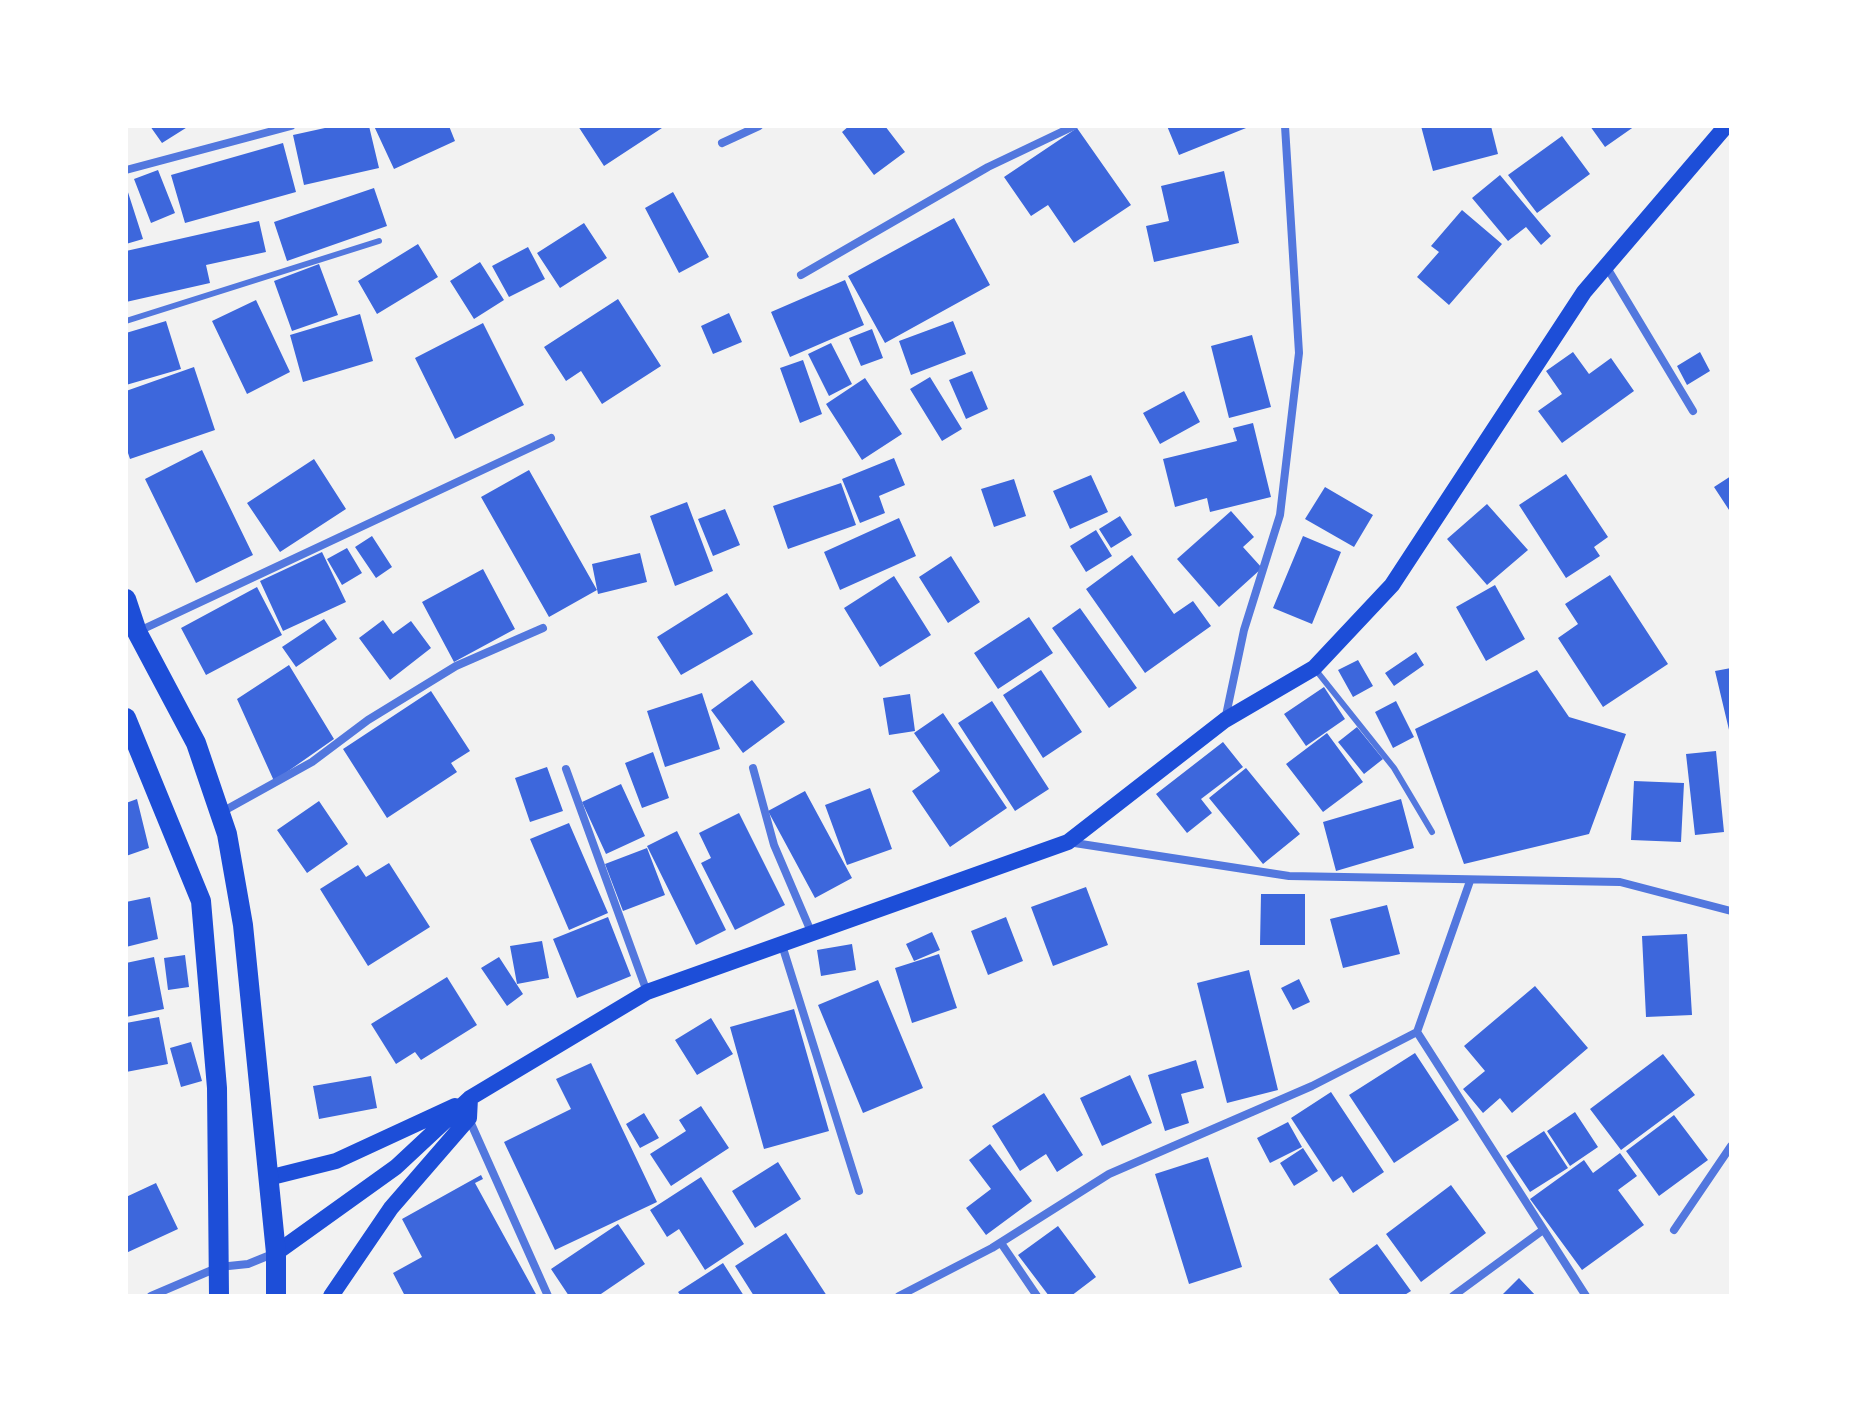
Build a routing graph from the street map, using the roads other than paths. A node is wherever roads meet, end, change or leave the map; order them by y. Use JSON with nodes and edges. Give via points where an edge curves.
{"nodes":[{"id":1,"x":291,"y":126,"type":"edge"},
{"id":2,"x":759,"y":126,"type":"edge"},
{"id":3,"x":1074,"y":126,"type":"edge"},
{"id":4,"x":1285,"y":126,"type":"edge"},
{"id":5,"x":1726,"y":126,"type":"edge"},
{"id":6,"x":722,"y":143,"type":"dead end"},
{"id":7,"x":126,"y":170,"type":"edge"},
{"id":8,"x":379,"y":241,"type":"dead end"},
{"id":9,"x":1606,"y":265,"type":"junction"},
{"id":10,"x":801,"y":275,"type":"dead end"},
{"id":11,"x":126,"y":321,"type":"edge"},
{"id":12,"x":1693,"y":411,"type":"dead end"},
{"id":13,"x":551,"y":438,"type":"dead end"},
{"id":14,"x":126,"y":599,"type":"edge"},
{"id":15,"x":543,"y":628,"type":"dead end"},
{"id":16,"x":137,"y":632,"type":"junction"},
{"id":17,"x":1314,"y":668,"type":"junction"},
{"id":18,"x":126,"y":718,"type":"edge"},
{"id":19,"x":1225,"y":720,"type":"junction"},
{"id":20,"x":753,"y":768,"type":"dead end"},
{"id":21,"x":566,"y":769,"type":"dead end"},
{"id":22,"x":220,"y":814,"type":"junction"},
{"id":23,"x":1432,"y":832,"type":"dead end"},
{"id":24,"x":1068,"y":842,"type":"junction"},
{"id":25,"x":1470,"y":881,"type":"junction"},
{"id":26,"x":1731,"y":911,"type":"edge"},
{"id":27,"x":812,"y":935,"type":"junction"},
{"id":28,"x":782,"y":945,"type":"junction"},
{"id":29,"x":647,"y":992,"type":"junction"},
{"id":30,"x":1417,"y":1032,"type":"junction"},
{"id":31,"x":470,"y":1098,"type":"junction"},
{"id":32,"x":469,"y":1118,"type":"junction"},
{"id":33,"x":1731,"y":1146,"type":"edge"},
{"id":34,"x":268,"y":1178,"type":"junction"},
{"id":35,"x":859,"y":1191,"type":"dead end"},
{"id":36,"x":1543,"y":1230,"type":"junction"},
{"id":37,"x":1674,"y":1230,"type":"dead end"},
{"id":38,"x":1001,"y":1243,"type":"junction"},
{"id":39,"x":276,"y":1253,"type":"junction"},
{"id":40,"x":219,"y":1267,"type":"junction"},
{"id":41,"x":151,"y":1296,"type":"edge"},
{"id":42,"x":219,"y":1296,"type":"edge"},
{"id":43,"x":276,"y":1296,"type":"edge"},
{"id":44,"x":331,"y":1296,"type":"edge"},
{"id":45,"x":548,"y":1296,"type":"edge"},
{"id":46,"x":899,"y":1296,"type":"edge"},
{"id":47,"x":1037,"y":1296,"type":"edge"},
{"id":48,"x":1453,"y":1296,"type":"edge"},
{"id":49,"x":1586,"y":1296,"type":"edge"}],
"edges":[{"from":1,"to":7,"type":"street"},
{"from":2,"to":6,"type":"street"},
{"from":3,"to":10,"type":"street","via":[[988,167]]},
{"from":4,"to":19,"type":"street","via":[[1299,353],[1280,515],[1244,630]]},
{"from":5,"to":9,"type":"main road"},
{"from":8,"to":11,"type":"lane"},
{"from":9,"to":12,"type":"street"},
{"from":9,"to":17,"type":"main road","via":[[1392,585]]},
{"from":13,"to":16,"type":"street"},
{"from":14,"to":16,"type":"main road"},
{"from":15,"to":22,"type":"street","via":[[456,666],[312,762]]},
{"from":16,"to":22,"type":"main road","via":[[196,743]]},
{"from":17,"to":19,"type":"main road"},
{"from":17,"to":23,"type":"lane","via":[[1394,768]]},
{"from":18,"to":40,"type":"main road","via":[[201,901],[217,1088]]},
{"from":19,"to":24,"type":"main road"},
{"from":20,"to":27,"type":"street","via":[[774,845]]},
{"from":21,"to":29,"type":"street"},
{"from":22,"to":34,"type":"main road","via":[[243,925]]},
{"from":24,"to":25,"type":"street","via":[[1289,876]]},
{"from":24,"to":27,"type":"main road"},
{"from":25,"to":26,"type":"street","via":[[1620,882]]},
{"from":25,"to":30,"type":"street"},
{"from":27,"to":28,"type":"main road"},
{"from":28,"to":29,"type":"main road"},
{"from":28,"to":35,"type":"street"},
{"from":29,"to":31,"type":"main road"},
{"from":30,"to":36,"type":"street"},
{"from":30,"to":38,"type":"street","via":[[1312,1086],[1109,1174]]},
{"from":31,"to":32,"type":"main road"},
{"from":31,"to":34,"type":"main road","via":[[336,1161]]},
{"from":31,"to":39,"type":"main road","via":[[396,1167]]},
{"from":32,"to":44,"type":"main road","via":[[391,1208]]},
{"from":32,"to":45,"type":"street"},
{"from":33,"to":37,"type":"street"},
{"from":34,"to":39,"type":"main road"},
{"from":36,"to":48,"type":"street"},
{"from":36,"to":49,"type":"street"},
{"from":38,"to":46,"type":"street"},
{"from":38,"to":47,"type":"street"},
{"from":39,"to":40,"type":"street","via":[[248,1264]]},
{"from":39,"to":43,"type":"main road"},
{"from":40,"to":41,"type":"street"},
{"from":40,"to":42,"type":"main road"}]}
